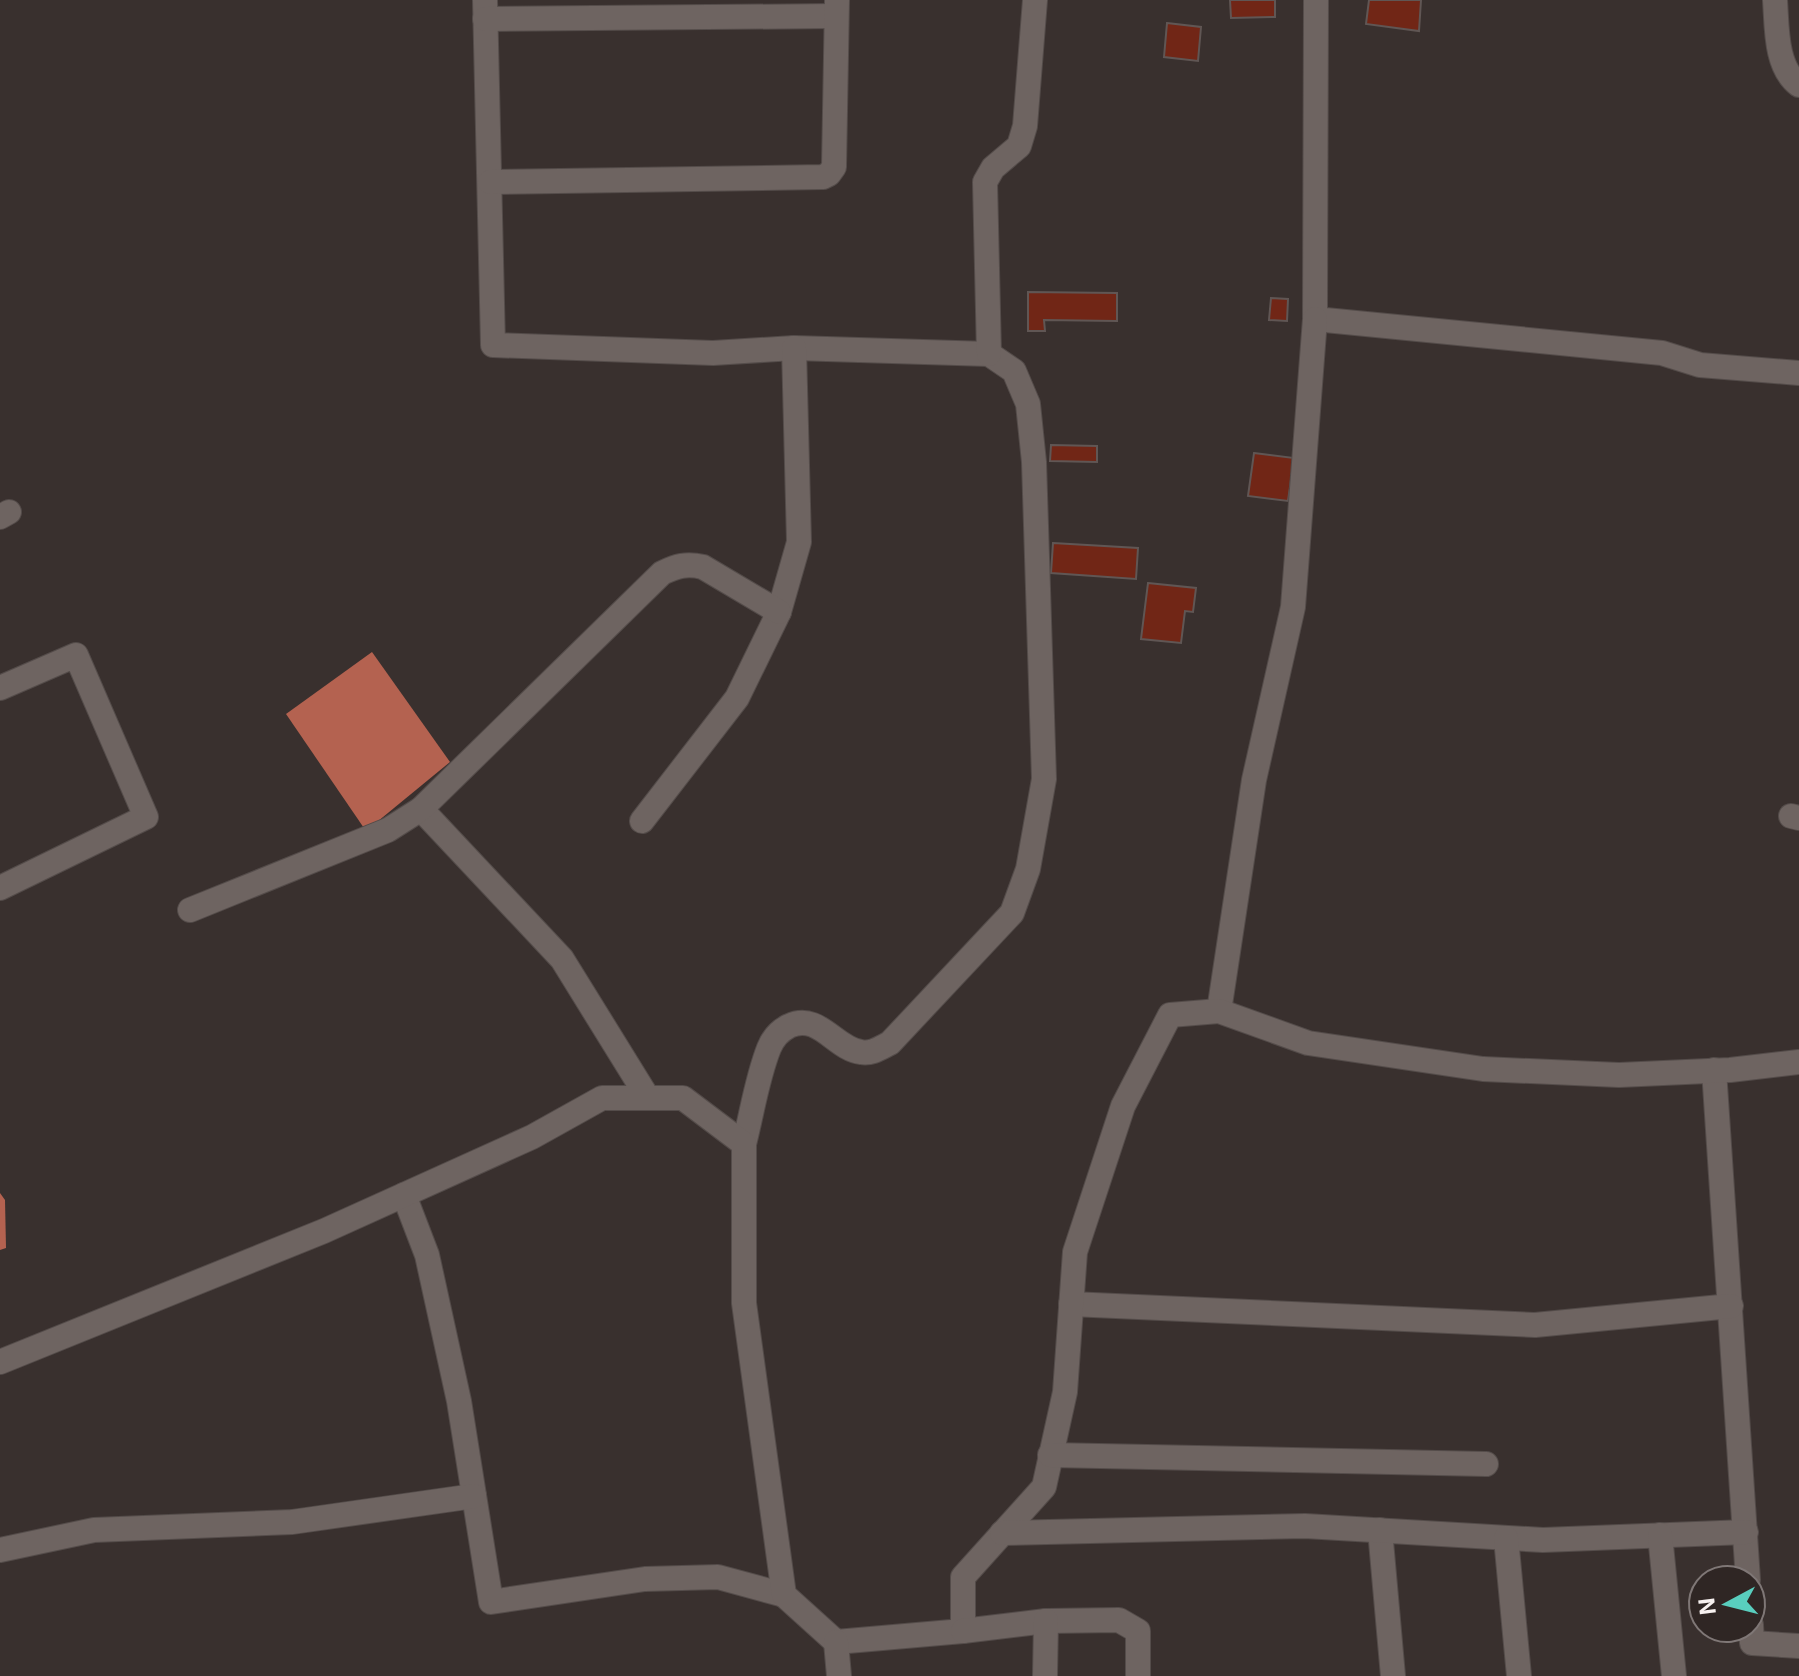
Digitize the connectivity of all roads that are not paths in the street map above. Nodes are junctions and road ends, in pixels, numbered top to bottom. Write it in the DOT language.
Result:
graph roads {
  1 [pos="1035,0"];
  2 [pos="1316,0"];
  3 [pos="1775,0"];
  4 [pos="836,8"];
  5 [pos="485,10"];
  6 [pos="1799,85"];
  7 [pos="490,182"];
  8 [pos="1315,319"];
  9 [pos="794,348"];
  10 [pos="989,354"];
  11 [pos="1799,373"];
  12 [pos="779,612"];
  13 [pos="0,688"];
  14 [pos="421,809"];
  15 [pos="642,821"];
  16 [pos="0,888"];
  17 [pos="190,910"];
  18 [pos="1219,1011"];
  19 [pos="1799,1062"];
  20 [pos="1714,1070"];
  21 [pos="648,1098"];
  22 [pos="744,1144"];
  23 [pos="404,1195"];
  24 [pos="1071,1304"];
  25 [pos="1731,1306"];
  26 [pos="0,1362"];
  27 [pos="1050,1455"];
  28 [pos="1486,1464"];
  29 [pos="474,1496"];
  30 [pos="1380,1530"];
  31 [pos="1746,1532"];
  32 [pos="1002,1533"];
  33 [pos="1660,1535"];
  34 [pos="1506,1538"];
  35 [pos="0,1550"];
  36 [pos="1747,1564"];
  37 [pos="784,1595"];
  38 [pos="1046,1621"];
  39 [pos="963,1631"];
  40 [pos="836,1642"];
  41 [pos="1767,1644"];
  42 [pos="1799,1646"];
  43 [pos="839,1676"];
  44 [pos="1045,1676"];
  45 [pos="1138,1676"];
  46 [pos="1393,1676"];
  47 [pos="1519,1676"];
  48 [pos="1674,1676"];
  1 -- 10 [label="street"];
  2 -- 8 [label="street"];
  3 -- 6 [label="street"];
  4 -- 5 [label="street"];
  4 -- 7 [label="street"];
  5 -- 7 [label="street"];
  7 -- 9 [label="street"];
  8 -- 11 [label="street"];
  8 -- 18 [label="street"];
  9 -- 10 [label="street"];
  9 -- 12 [label="street"];
  10 -- 22 [label="street"];
  12 -- 14 [label="street"];
  12 -- 15 [label="street"];
  13 -- 16 [label="street"];
  14 -- 17 [label="street"];
  14 -- 21 [label="street"];
  18 -- 20 [label="street"];
  18 -- 24 [label="street"];
  19 -- 20 [label="street"];
  20 -- 25 [label="street"];
  21 -- 22 [label="street"];
  21 -- 23 [label="street"];
  22 -- 37 [label="street"];
  23 -- 26 [label="street"];
  23 -- 29 [label="street"];
  24 -- 25 [label="street"];
  24 -- 27 [label="street"];
  25 -- 31 [label="street"];
  27 -- 28 [label="street"];
  27 -- 32 [label="street"];
  29 -- 35 [label="street"];
  29 -- 37 [label="street"];
  30 -- 32 [label="street"];
  30 -- 34 [label="street"];
  30 -- 46 [label="street"];
  31 -- 33 [label="street"];
  31 -- 36 [label="street"];
  32 -- 39 [label="street"];
  33 -- 34 [label="street"];
  33 -- 48 [label="street"];
  34 -- 47 [label="street"];
  37 -- 40 [label="street"];
  38 -- 39 [label="street"];
  38 -- 44 [label="street"];
  38 -- 45 [label="street"];
  39 -- 40 [label="street"];
  40 -- 43 [label="street"];
  41 -- 42 [label="street"];
}
